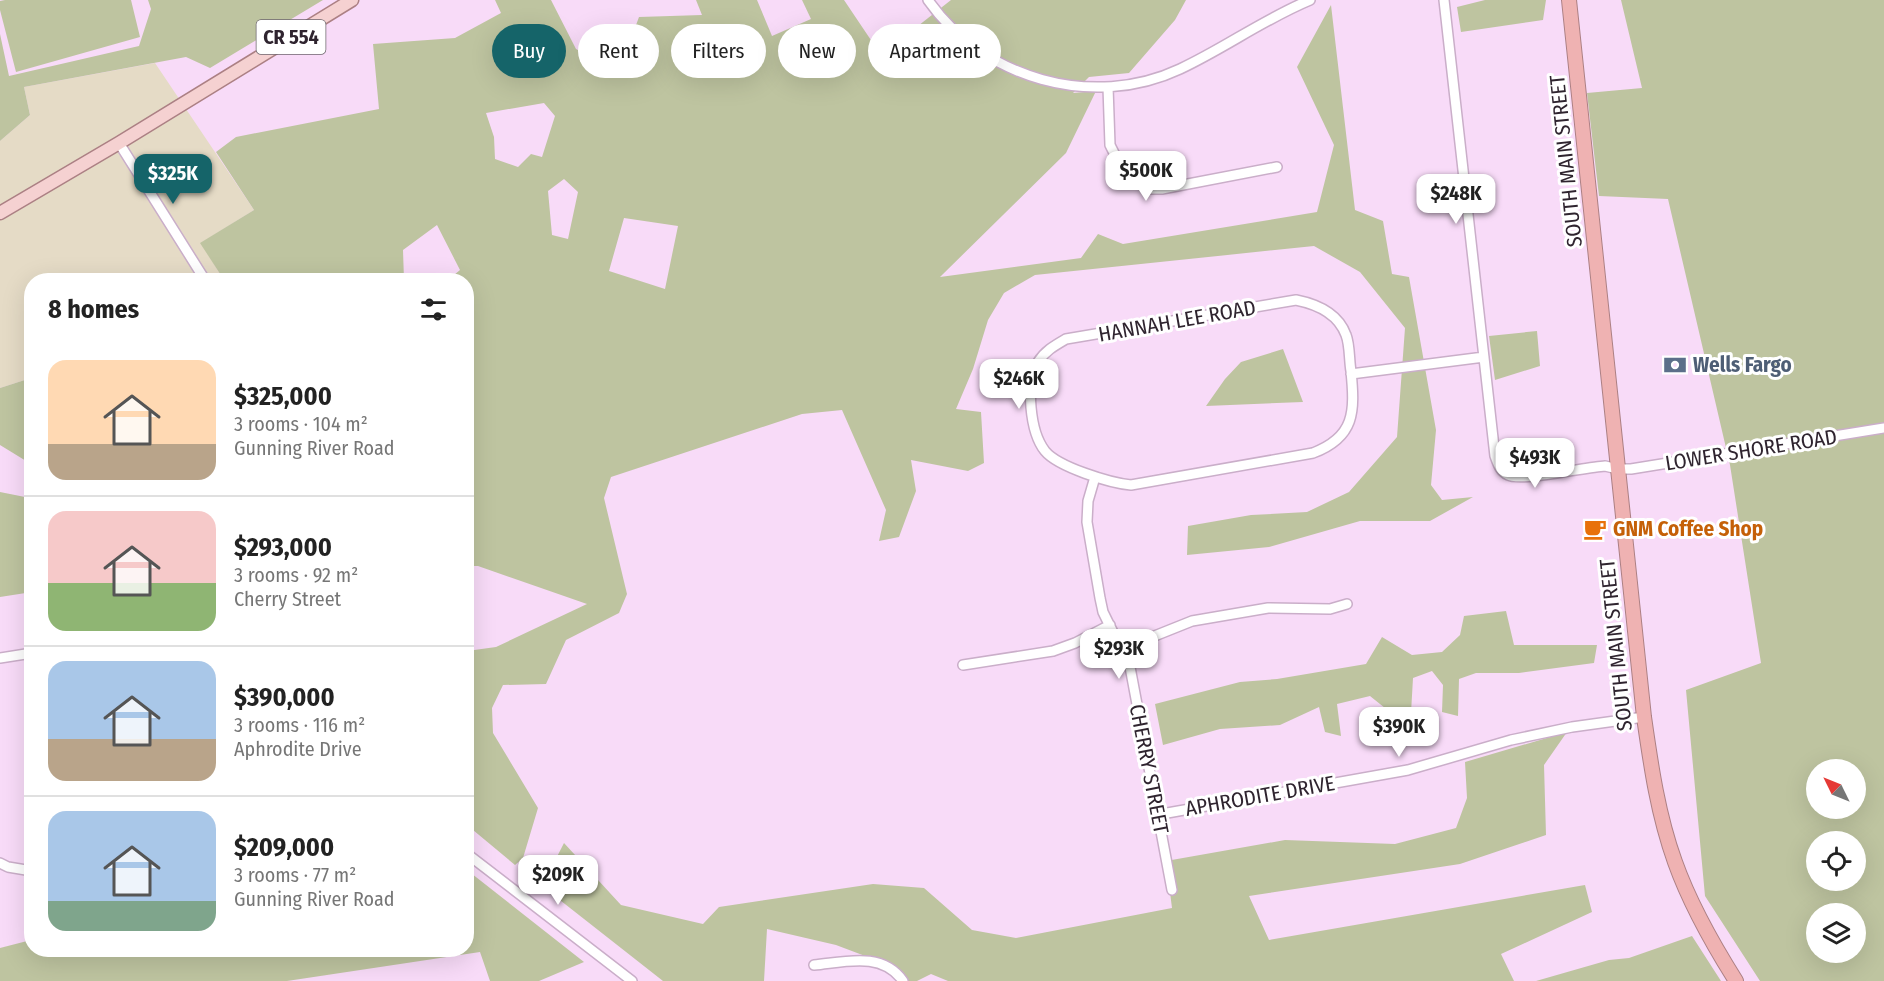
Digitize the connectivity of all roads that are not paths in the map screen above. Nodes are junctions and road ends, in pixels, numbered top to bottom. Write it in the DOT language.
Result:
graph roads {
  1 [pos="352,0"];
  2 [pos="928,0"];
  3 [pos="1310,0"];
  4 [pos="1444,0"];
  5 [pos="1569,0"];
  6 [pos="1108,87"];
  7 [pos="119,143"];
  8 [pos="1277,167"];
  9 [pos="0,213"];
  10 [pos="201,273"];
  11 [pos="1484,357"];
  12 [pos="1351,374"];
  13 [pos="1884,428"];
  14 [pos="1618,469"];
  15 [pos="1095,477"];
  16 [pos="1347,604"];
  17 [pos="1110,625"];
  18 [pos="1122,649"];
  19 [pos="24,654"];
  20 [pos="0,658"];
  21 [pos="963,665"];
  22 [pos="1644,717"];
  23 [pos="1156,815"];
  24 [pos="474,859"];
  25 [pos="0,863"];
  26 [pos="24,870"];
  27 [pos="1172,890"];
  28 [pos="814,965"];
  29 [pos="632,981"];
  30 [pos="903,981"];
  31 [pos="1736,981"];
  1 -- 7 [label="main road, CR 554"];
  2 -- 6 [label="street"];
  3 -- 6 [label="street"];
  4 -- 11 [label="street"];
  5 -- 14 [label="highway, SOUTH MAIN STREET"];
  6 -- 8 [label="street"];
  7 -- 9 [label="main road, CR 554"];
  7 -- 10 [label="street"];
  11 -- 12 [label="street"];
  11 -- 14 [label="street, LOWER SHORE ROAD"];
  12 -- 15 [label="street, HANNAH LEE ROAD"];
  12 -- 15 [label="street, HANNAH LEE ROAD"];
  13 -- 14 [label="street, LOWER SHORE ROAD"];
  14 -- 22 [label="highway, SOUTH MAIN STREET"];
  15 -- 17 [label="street, CHERRY STREET"];
  16 -- 18 [label="street"];
  17 -- 18 [label="street, CHERRY STREET"];
  17 -- 21 [label="street"];
  18 -- 23 [label="street, CHERRY STREET"];
  19 -- 20 [label="street"];
  22 -- 23 [label="street, APHRODITE DRIVE"];
  22 -- 31 [label="highway, SOUTH MAIN STREET"];
  23 -- 27 [label="street, CHERRY STREET"];
  24 -- 29 [label="street"];
  25 -- 26 [label="street"];
  28 -- 30 [label="street"];
}
